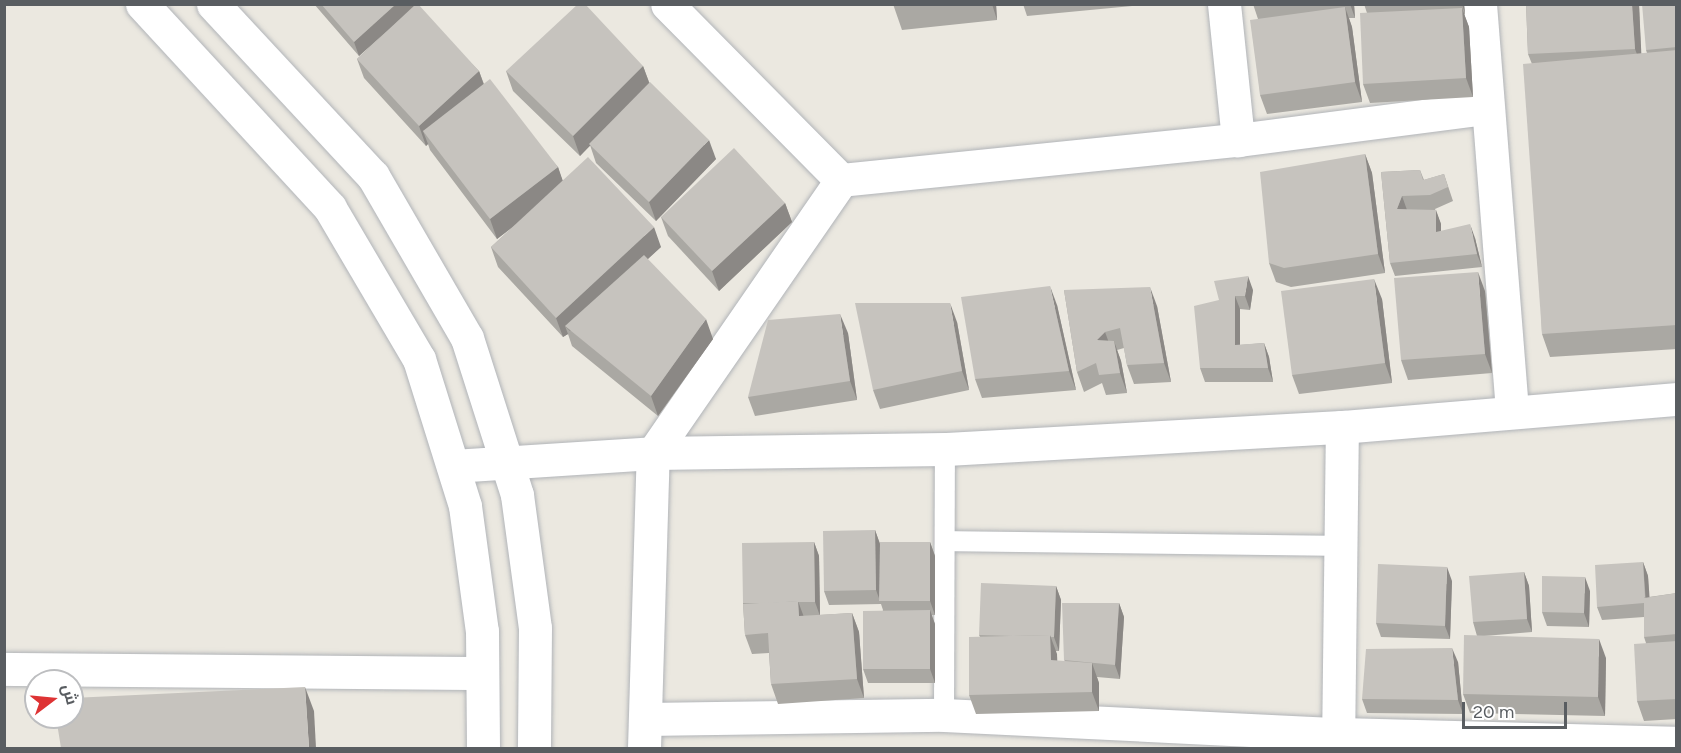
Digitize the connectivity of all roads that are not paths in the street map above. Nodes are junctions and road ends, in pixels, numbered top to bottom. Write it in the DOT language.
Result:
graph roads {
  1 [pos="142,4"];
  2 [pos="213,4"];
  3 [pos="667,4"];
  4 [pos="1224,4"];
  5 [pos="1480,4"];
  6 [pos="1485,108"];
  7 [pos="1238,140"];
  8 [pos="841,180"];
  9 [pos="1677,399"];
  10 [pos="1512,411"];
  11 [pos="1342,427"];
  12 [pos="945,449"];
  13 [pos="653,453"];
  14 [pos="507,463"];
  15 [pos="453,466"];
  16 [pos="946,541"];
  17 [pos="1340,546"];
  18 [pos="4,669"];
  19 [pos="482,673"];
  20 [pos="944,715"];
  21 [pos="644,734"];
  22 [pos="1338,741"];
  23 [pos="1677,743"];
  24 [pos="483,748"];
  25 [pos="534,748"];
  1 -- 15 [label="street"];
  2 -- 14 [label="street"];
  3 -- 8 [label="street"];
  4 -- 7 [label="street"];
  5 -- 6 [label="street"];
  6 -- 7 [label="street"];
  6 -- 10 [label="street"];
  7 -- 8 [label="street"];
  8 -- 13 [label="street"];
  9 -- 10 [label="street"];
  10 -- 11 [label="street"];
  11 -- 12 [label="street"];
  11 -- 17 [label="street"];
  12 -- 13 [label="street"];
  12 -- 16 [label="lane"];
  13 -- 14 [label="street"];
  13 -- 21 [label="street"];
  14 -- 15 [label="street"];
  14 -- 25 [label="street"];
  15 -- 19 [label="street"];
  16 -- 17 [label="lane"];
  16 -- 20 [label="lane"];
  17 -- 22 [label="street"];
  18 -- 19 [label="street"];
  19 -- 24 [label="street"];
  20 -- 21 [label="street"];
  20 -- 22 [label="street"];
  22 -- 23 [label="street"];
}
